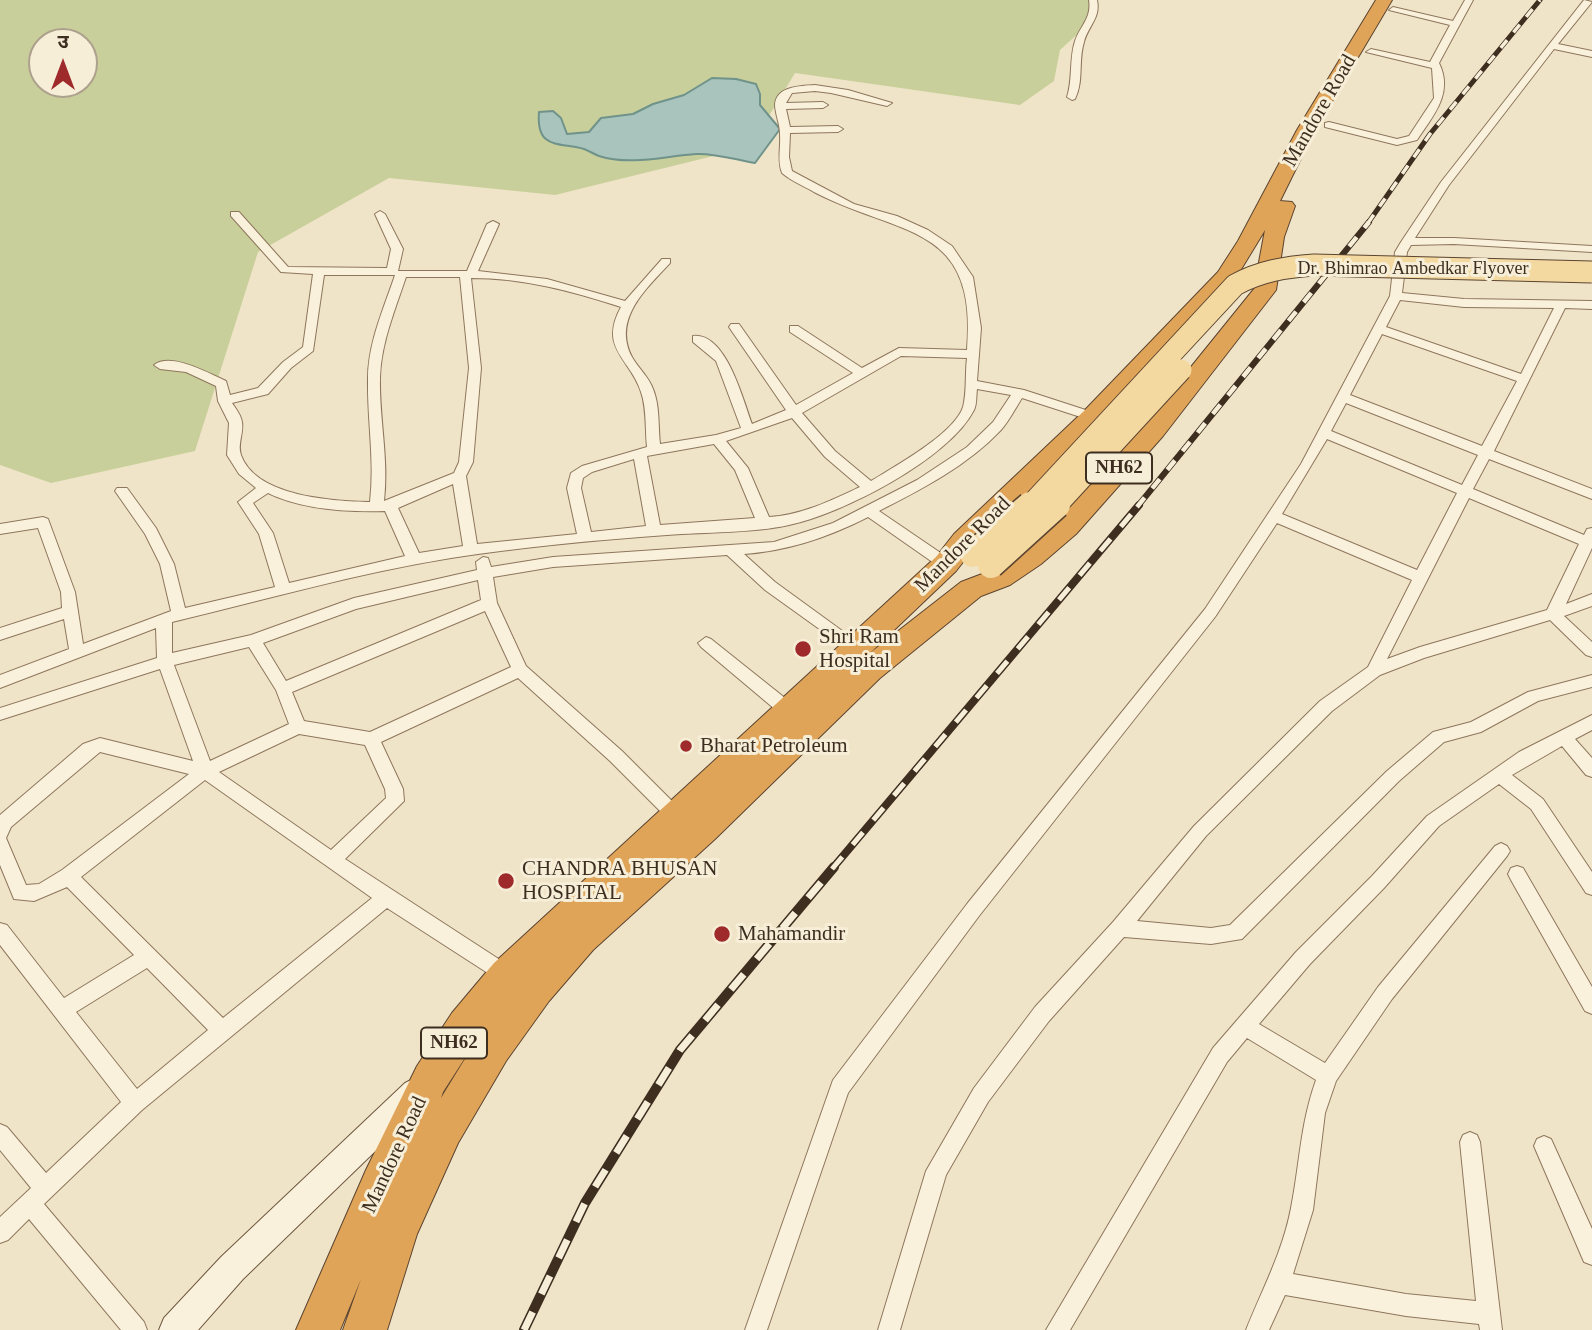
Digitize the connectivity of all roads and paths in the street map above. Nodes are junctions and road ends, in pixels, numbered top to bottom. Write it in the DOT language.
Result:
graph roads {
  1 [pos="1093,0"];
  2 [pos="1469,0"];
  3 [pos="1589,0"];
  4 [pos="1392,3"];
  5 [pos="1456,24"];
  6 [pos="1552,46"];
  7 [pos="1371,52"];
  8 [pos="1592,54"];
  9 [pos="1434,66"];
  10 [pos="1072,97"];
  11 [pos="887,103"];
  12 [pos="823,105"];
  13 [pos="780,106"];
  14 [pos="1329,125"];
  15 [pos="838,129"];
  16 [pos="785,130"];
  17 [pos="235,214"];
  18 [pos="380,214"];
  19 [pos="493,224"];
  20 [pos="1407,242"];
  21 [pos="1592,249"];
  22 [pos="666,261"];
  23 [pos="319,271"];
  24 [pos="1592,272"];
  25 [pos="396,273"];
  26 [pos="468,274"];
  27 [pos="1592,281"];
  28 [pos="1396,296"];
  29 [pos="626,305"];
  30 [pos="1562,305"];
  31 [pos="1592,305"];
  32 [pos="735,327"];
  33 [pos="794,329"];
  34 [pos="1379,329"];
  35 [pos="697,339"];
  36 [pos="973,354"];
  37 [pos="160,365"];
  38 [pos="861,373"];
  39 [pos="1524,379"];
  40 [pos="972,384"];
  41 [pos="1019,393"];
  42 [pos="1343,397"];
  43 [pos="224,401"];
  44 [pos="794,412"];
  45 [pos="1093,417"];
  46 [pos="748,430"];
  47 [pos="1324,433"];
  48 [pos="717,439"];
  49 [pos="647,452"];
  50 [pos="1487,453"];
  51 [pos="459,476"];
  52 [pos="267,487"];
  53 [pos="870,488"];
  54 [pos="1590,488"];
  55 [pos="122,491"];
  56 [pos="1465,492"];
  57 [pos="383,507"];
  58 [pos="869,511"];
  59 [pos="1274,516"];
  60 [pos="765,524"];
  61 [pos="0,529"];
  62 [pos="654,531"];
  63 [pos="584,537"];
  64 [pos="1590,538"];
  65 [pos="475,550"];
  66 [pos="731,551"];
  67 [pos="414,559"];
  68 [pos="970,561"];
  69 [pos="486,573"];
  70 [pos="1419,577"];
  71 [pos="284,590"];
  72 [pos="1592,600"];
  73 [pos="489,603"];
  74 [pos="70,611"];
  75 [pos="179,614"];
  76 [pos="1553,614"];
  77 [pos="163,619"];
  78 [pos="0,634"];
  79 [pos="253,640"];
  80 [pos="706,643"];
  81 [pos="857,650"];
  82 [pos="1592,651"];
  83 [pos="77,652"];
  84 [pos="165,661"];
  85 [pos="520,670"];
  86 [pos="1374,671"];
  87 [pos="1592,681"];
  88 [pos="0,682"];
  89 [pos="283,689"];
  90 [pos="789,711"];
  91 [pos="0,714"];
  92 [pos="1592,722"];
  93 [pos="298,727"];
  94 [pos="1564,737"];
  95 [pos="371,739"];
  96 [pos="1592,770"];
  97 [pos="205,771"];
  98 [pos="1499,775"];
  99 [pos="677,817"];
  100 [pos="0,833"];
  101 [pos="0,843"];
  102 [pos="1501,851"];
  103 [pos="331,861"];
  104 [pos="1517,874"];
  105 [pos="68,876"];
  106 [pos="1592,887"];
  107 [pos="386,898"];
  108 [pos="1120,928"];
  109 [pos="0,931"];
  110 [pos="150,956"];
  111 [pos="507,975"];
  112 [pos="1592,1005"];
  113 [pos="62,1010"];
  114 [pos="1244,1025"];
  115 [pos="222,1031"];
  116 [pos="1328,1076"];
  117 [pos="430,1079"];
  118 [pos="135,1103"];
  119 [pos="0,1134"];
  120 [pos="1470,1142"];
  121 [pos="1544,1146"];
  122 [pos="38,1196"];
  123 [pos="0,1232"];
  124 [pos="1592,1254"];
  125 [pos="1279,1283"];
  126 [pos="1489,1321"];
  127 [pos="136,1330"];
  128 [pos="176,1330"];
  129 [pos="318,1330"];
  130 [pos="365,1330"];
  131 [pos="756,1330"];
  132 [pos="889,1330"];
  133 [pos="1057,1330"];
  134 [pos="1257,1330"];
  1 -- 10 [label="street"];
  2 -- 5 [label="street"];
  3 -- 6 [label="street"];
  4 -- 5 [label="street"];
  4 -- 7 [label="highway, Mandore Road / NH62"];
  4 -- 45 [label="highway, Mandore Road / NH62"];
  5 -- 9 [label="street"];
  6 -- 8 [label="street"];
  6 -- 20 [label="street"];
  7 -- 9 [label="street"];
  7 -- 14 [label="highway, Mandore Road / NH62"];
  9 -- 14 [label="street"];
  11 -- 13 [label="street"];
  12 -- 13 [label="street"];
  13 -- 16 [label="street"];
  14 -- 130 [label="highway, Mandore Road / NH62"];
  15 -- 16 [label="street"];
  16 -- 36 [label="street"];
  17 -- 23 [label="street"];
  18 -- 25 [label="street"];
  19 -- 26 [label="street"];
  20 -- 21 [label="street"];
  20 -- 28 [label="street"];
  22 -- 29 [label="street"];
  23 -- 25 [label="street"];
  23 -- 43 [label="street"];
  24 -- 68 [label="main road, Dr. Bhimrao Ambedkar Flyover, bridge"];
  25 -- 26 [label="street"];
  25 -- 57 [label="street"];
  26 -- 29 [label="street"];
  26 -- 51 [label="street"];
  27 -- 68 [label="main road, Dr. Bhimrao Ambedkar Flyover, bridge"];
  28 -- 30 [label="street"];
  28 -- 34 [label="street"];
  29 -- 49 [label="street"];
  30 -- 31 [label="street"];
  30 -- 39 [label="street"];
  32 -- 44 [label="street"];
  33 -- 38 [label="street"];
  34 -- 39 [label="street"];
  34 -- 42 [label="street"];
  35 -- 46 [label="street"];
  36 -- 38 [label="street"];
  36 -- 40 [label="street"];
  37 -- 43 [label="street"];
  38 -- 44 [label="street"];
  39 -- 50 [label="street"];
  40 -- 41 [label="street"];
  40 -- 53 [label="street"];
  41 -- 45 [label="street"];
  41 -- 58 [label="street"];
  42 -- 47 [label="street"];
  42 -- 50 [label="street"];
  43 -- 52 [label="street"];
  44 -- 46 [label="street"];
  44 -- 53 [label="street"];
  45 -- 68 [label="highway, Mandore Road / NH62"];
  46 -- 48 [label="street"];
  47 -- 56 [label="street"];
  47 -- 59 [label="street"];
  48 -- 49 [label="street"];
  48 -- 60 [label="street"];
  49 -- 62 [label="street"];
  49 -- 63 [label="street"];
  50 -- 54 [label="street"];
  50 -- 56 [label="street"];
  51 -- 57 [label="street"];
  51 -- 65 [label="street"];
  52 -- 57 [label="street"];
  52 -- 71 [label="street"];
  53 -- 60 [label="street"];
  55 -- 75 [label="street"];
  56 -- 64 [label="street"];
  56 -- 70 [label="street"];
  57 -- 67 [label="street"];
  58 -- 66 [label="street"];
  58 -- 68 [label="street"];
  59 -- 70 [label="street"];
  59 -- 131 [label="street"];
  60 -- 62 [label="street"];
  61 -- 74 [label="street"];
  62 -- 63 [label="street"];
  63 -- 65 [label="street"];
  64 -- 76 [label="street"];
  65 -- 67 [label="street"];
  65 -- 69 [label="street"];
  66 -- 69 [label="street"];
  66 -- 81 [label="street"];
  67 -- 71 [label="street"];
  68 -- 81 [label="highway, Mandore Road / NH62"];
  69 -- 73 [label="street"];
  69 -- 79 [label="street"];
  70 -- 86 [label="street"];
  71 -- 75 [label="street"];
  72 -- 76 [label="street"];
  73 -- 85 [label="street"];
  73 -- 89 [label="street"];
  74 -- 78 [label="street"];
  74 -- 83 [label="street"];
  75 -- 77 [label="street"];
  76 -- 82 [label="street"];
  76 -- 86 [label="street"];
  77 -- 83 [label="street"];
  77 -- 84 [label="street"];
  79 -- 84 [label="street"];
  79 -- 89 [label="street"];
  80 -- 90 [label="street"];
  81 -- 90 [label="highway, Mandore Road / NH62"];
  83 -- 88 [label="street"];
  84 -- 91 [label="street"];
  84 -- 97 [label="street"];
  85 -- 95 [label="street"];
  85 -- 99 [label="street"];
  86 -- 108 [label="street"];
  87 -- 108 [label="street"];
  89 -- 93 [label="street"];
  90 -- 99 [label="highway, Mandore Road / NH62"];
  92 -- 94 [label="street"];
  93 -- 95 [label="street"];
  93 -- 97 [label="street"];
  94 -- 96 [label="street"];
  94 -- 98 [label="street"];
  95 -- 103 [label="street"];
  97 -- 100 [label="street"];
  97 -- 103 [label="street"];
  97 -- 105 [label="street"];
  98 -- 106 [label="street"];
  98 -- 114 [label="street"];
  99 -- 111 [label="highway, Mandore Road / NH62"];
  101 -- 105 [label="street"];
  102 -- 116 [label="street"];
  103 -- 107 [label="street"];
  104 -- 112 [label="street"];
  105 -- 110 [label="street"];
  107 -- 111 [label="street"];
  107 -- 115 [label="street"];
  108 -- 132 [label="street"];
  109 -- 113 [label="street"];
  110 -- 113 [label="street"];
  110 -- 115 [label="street"];
  111 -- 117 [label="highway, Mandore Road / NH62"];
  113 -- 118 [label="street"];
  114 -- 116 [label="street"];
  114 -- 133 [label="street"];
  115 -- 118 [label="street"];
  116 -- 125 [label="street"];
  117 -- 128 [label="street"];
  117 -- 129 [label="highway, Mandore Road / NH62"];
  118 -- 122 [label="street"];
  119 -- 122 [label="street"];
  120 -- 126 [label="street"];
  121 -- 124 [label="street"];
  122 -- 123 [label="street"];
  122 -- 127 [label="street"];
  125 -- 126 [label="street"];
  125 -- 134 [label="street"];
}
